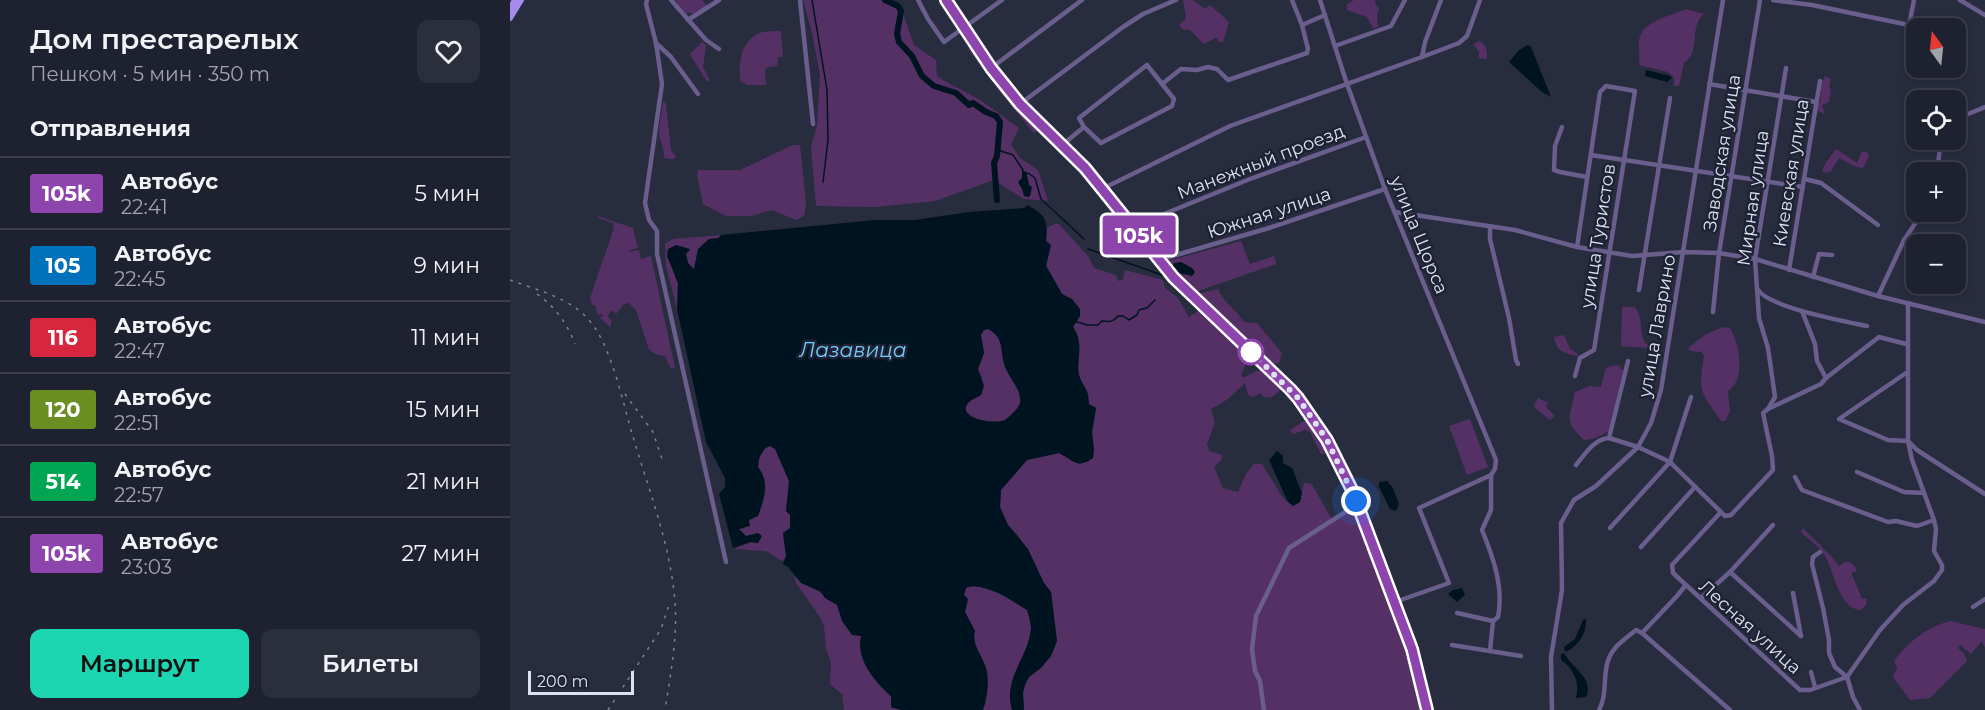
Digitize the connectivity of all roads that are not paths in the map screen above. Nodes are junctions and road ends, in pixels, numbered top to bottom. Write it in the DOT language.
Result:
graph roads {
  1 [pos="515,0"];
  2 [pos="521,0"];
  3 [pos="647,0"];
  4 [pos="671,0"];
  5 [pos="719,0"];
  6 [pos="800,0"];
  7 [pos="918,0"];
  8 [pos="946,0"];
  9 [pos="1002,0"];
  10 [pos="1082,0"];
  11 [pos="1176,0"];
  12 [pos="1292,0"];
  13 [pos="1320,0"];
  14 [pos="1405,0"];
  15 [pos="1442,0"];
  16 [pos="1480,0"];
  17 [pos="1723,0"];
  18 [pos="1760,0"];
  19 [pos="1773,0"];
  20 [pos="1914,0"];
  21 [pos="1960,0"];
  22 [pos="1812,3"];
  23 [pos="510,9"];
  24 [pos="1325,15"];
  25 [pos="1985,15"];
  26 [pos="510,18"];
  27 [pos="688,20"];
  28 [pos="1302,25"];
  29 [pos="965,27"];
  30 [pos="656,43"];
  31 [pos="1335,46"];
  32 [pos="719,49"];
  33 [pos="1422,57"];
  34 [pos="991,68"];
  35 [pos="1786,68"];
  36 [pos="1820,81"];
  37 [pos="1162,84"];
  38 [pos="1347,84"];
  39 [pos="1710,84"];
  40 [pos="1746,91"];
  41 [pos="698,94"];
  42 [pos="1781,97"];
  43 [pos="1670,98"];
  44 [pos="1816,102"];
  45 [pos="1020,104"];
  46 [pos="1985,107"];
  47 [pos="1966,115"];
  48 [pos="813,124"];
  49 [pos="1084,127"];
  50 [pos="1562,127"];
  51 [pos="1366,137"];
  52 [pos="1062,145"];
  53 [pos="1591,155"];
  54 [pos="1624,159"];
  55 [pos="1659,164"];
  56 [pos="1696,170"];
  57 [pos="1732,175"];
  58 [pos="1587,177"];
  59 [pos="1805,179"];
  60 [pos="1768,181"];
  61 [pos="1803,187"];
  62 [pos="1102,189"];
  63 [pos="1385,189"];
  64 [pos="1395,213"];
  65 [pos="1916,222"];
  66 [pos="1878,225"];
  67 [pos="1132,227"];
  68 [pos="1490,227"];
  69 [pos="1576,247"];
  70 [pos="1684,252"];
  71 [pos="1608,253"];
  72 [pos="1719,253"];
  73 [pos="1832,255"];
  74 [pos="1645,256"];
  75 [pos="1755,260"];
  76 [pos="1161,263"];
  77 [pos="1789,270"];
  78 [pos="1812,277"];
  79 [pos="1756,288"];
  80 [pos="1639,290"];
  81 [pos="1878,296"];
  82 [pos="1909,304"];
  83 [pos="1802,311"];
  84 [pos="1713,312"];
  85 [pos="1985,322"];
  86 [pos="1867,326"];
  87 [pos="1906,344"];
  88 [pos="1628,362"];
  89 [pos="1518,364"];
  90 [pos="1906,373"];
  91 [pos="1575,375"];
  92 [pos="1826,378"];
  93 [pos="1691,397"];
  94 [pos="1768,409"];
  95 [pos="1609,438"];
  96 [pos="1908,441"];
  97 [pos="1638,447"];
  98 [pos="1670,462"];
  99 [pos="1576,465"];
  100 [pos="1857,472"];
  101 [pos="1491,476"];
  102 [pos="1795,477"];
  103 [pos="1695,487"];
  104 [pos="1924,493"];
  105 [pos="1985,494"];
  106 [pos="1356,501"];
  107 [pos="1720,513"];
  108 [pos="1934,520"];
  109 [pos="1773,525"];
  110 [pos="1610,528"];
  111 [pos="1641,547"];
  112 [pos="1820,552"];
  113 [pos="726,562"];
  114 [pos="1730,572"];
  115 [pos="1684,586"];
  116 [pos="1793,593"];
  117 [pos="1701,598"];
  118 [pos="1985,599"];
  119 [pos="1395,602"];
  120 [pos="1973,607"];
  121 [pos="1457,613"];
  122 [pos="1493,621"];
  123 [pos="1642,633"];
  124 [pos="1452,645"];
  125 [pos="1490,651"];
  126 [pos="1521,656"];
  127 [pos="1811,672"];
  128 [pos="1847,678"];
  129 [pos="1815,687"];
  130 [pos="1263,710"];
  131 [pos="1427,710"];
  132 [pos="1552,710"];
  133 [pos="1599,710"];
  134 [pos="1730,710"];
  135 [pos="1860,710"];
  1 -- 23 [label="main road"];
  2 -- 26 [label="main road"];
  3 -- 30 [label="street"];
  4 -- 27 [label="street"];
  5 -- 27 [label="street"];
  6 -- 48 [label="street"];
  7 -- 29 [label="street"];
  8 -- 29 [label="main road"];
  9 -- 29 [label="street"];
  10 -- 34 [label="street"];
  11 -- 45 [label="street"];
  12 -- 28 [label="street"];
  13 -- 24 [label="street, улица Щорса"];
  14 -- 31 [label="street"];
  15 -- 33 [label="street"];
  16 -- 33 [label="street"];
  17 -- 39 [label="street, улица Лаврино"];
  18 -- 40 [label="street, Заводская улица"];
  19 -- 22 [label="street"];
  20 -- 22 [label="street"];
  21 -- 25 [label="street"];
  24 -- 28 [label="street"];
  24 -- 31 [label="street, улица Щорса"];
  27 -- 32 [label="street"];
  28 -- 37 [label="street"];
  29 -- 34 [label="main road"];
  30 -- 41 [label="street"];
  30 -- 113 [label="street"];
  31 -- 38 [label="street, улица Щорса"];
  33 -- 38 [label="street"];
  34 -- 45 [label="main road"];
  35 -- 42 [label="street, Мирная улица"];
  36 -- 44 [label="street, Киевская улица"];
  37 -- 49 [label="street"];
  37 -- 49 [label="street"];
  38 -- 51 [label="street, улица Щорса"];
  38 -- 62 [label="street"];
  39 -- 40 [label="street"];
  39 -- 56 [label="street, улица Лаврино"];
  40 -- 42 [label="street"];
  40 -- 57 [label="street, Заводская улица"];
  42 -- 44 [label="street"];
  42 -- 60 [label="street, Мирная улица"];
  43 -- 55 [label="street"];
  44 -- 59 [label="street, Киевская улица"];
  45 -- 52 [label="main road"];
  46 -- 47 [label="street"];
  49 -- 52 [label="street"];
  50 -- 58 [label="street"];
  51 -- 63 [label="street, улица Щорса"];
  51 -- 67 [label="street, Манежный проезд"];
  52 -- 62 [label="main road"];
  53 -- 54 [label="street"];
  53 -- 54 [label="street, улица Туристов"];
  53 -- 58 [label="street"];
  54 -- 55 [label="street"];
  54 -- 71 [label="street, улица Туристов"];
  55 -- 56 [label="street"];
  55 -- 74 [label="street"];
  56 -- 57 [label="street"];
  56 -- 70 [label="street, улица Лаврино"];
  57 -- 60 [label="street"];
  57 -- 72 [label="street, Заводская улица"];
  58 -- 69 [label="street"];
  59 -- 61 [label="street, Киевская улица"];
  59 -- 66 [label="street"];
  60 -- 61 [label="street"];
  60 -- 75 [label="street, Мирная улица"];
  61 -- 77 [label="street, Киевская улица"];
  62 -- 67 [label="main road"];
  63 -- 64 [label="street, улица Щорса"];
  63 -- 76 [label="street, Южная улица"];
  64 -- 68 [label="street"];
  64 -- 101 [label="street, улица Щорса"];
  65 -- 81 [label="street"];
  67 -- 76 [label="main road"];
  68 -- 69 [label="street"];
  68 -- 89 [label="street"];
  69 -- 71 [label="street"];
  70 -- 72 [label="street"];
  70 -- 74 [label="street"];
  70 -- 97 [label="street, улица Лаврино"];
  71 -- 74 [label="street"];
  71 -- 91 [label="street, улица Туристов"];
  72 -- 75 [label="street"];
  72 -- 84 [label="street, Заводская улица"];
  73 -- 78 [label="street"];
  74 -- 80 [label="street"];
  75 -- 77 [label="street"];
  75 -- 79 [label="street, Мирная улица"];
  76 -- 106 [label="main road"];
  77 -- 78 [label="street"];
  78 -- 81 [label="street"];
  79 -- 83 [label="street"];
  79 -- 94 [label="street, Мирная улица"];
  81 -- 82 [label="street"];
  82 -- 85 [label="street"];
  82 -- 87 [label="street"];
  83 -- 86 [label="street"];
  83 -- 92 [label="street"];
  87 -- 90 [label="street"];
  87 -- 92 [label="street"];
  88 -- 95 [label="street"];
  90 -- 96 [label="street"];
  90 -- 96 [label="street"];
  92 -- 94 [label="street"];
  93 -- 98 [label="street"];
  94 -- 107 [label="street, Мирная улица"];
  95 -- 97 [label="street"];
  95 -- 99 [label="street"];
  96 -- 104 [label="street"];
  96 -- 105 [label="street"];
  97 -- 98 [label="street"];
  97 -- 132 [label="street, улица Лаврино"];
  98 -- 103 [label="street"];
  98 -- 110 [label="street"];
  100 -- 104 [label="street"];
  101 -- 119 [label="street"];
  101 -- 122 [label="street, улица Щорса"];
  102 -- 108 [label="street"];
  103 -- 107 [label="street"];
  103 -- 111 [label="street"];
  104 -- 108 [label="street"];
  106 -- 119 [label="main road"];
  106 -- 130 [label="street"];
  107 -- 115 [label="street, Лесная улица"];
  108 -- 128 [label="street"];
  109 -- 114 [label="street"];
  112 -- 128 [label="street"];
  114 -- 116 [label="street"];
  114 -- 117 [label="street"];
  115 -- 117 [label="street, Лесная улица"];
  115 -- 123 [label="street"];
  117 -- 129 [label="street, Лесная улица"];
  118 -- 120 [label="street"];
  119 -- 131 [label="main road"];
  121 -- 122 [label="street"];
  122 -- 125 [label="street, улица Щорса"];
  123 -- 133 [label="street"];
  123 -- 134 [label="street"];
  124 -- 125 [label="street"];
  125 -- 126 [label="street"];
  127 -- 129 [label="street"];
  128 -- 129 [label="street, Лесная улица"];
  128 -- 135 [label="street"];
}
